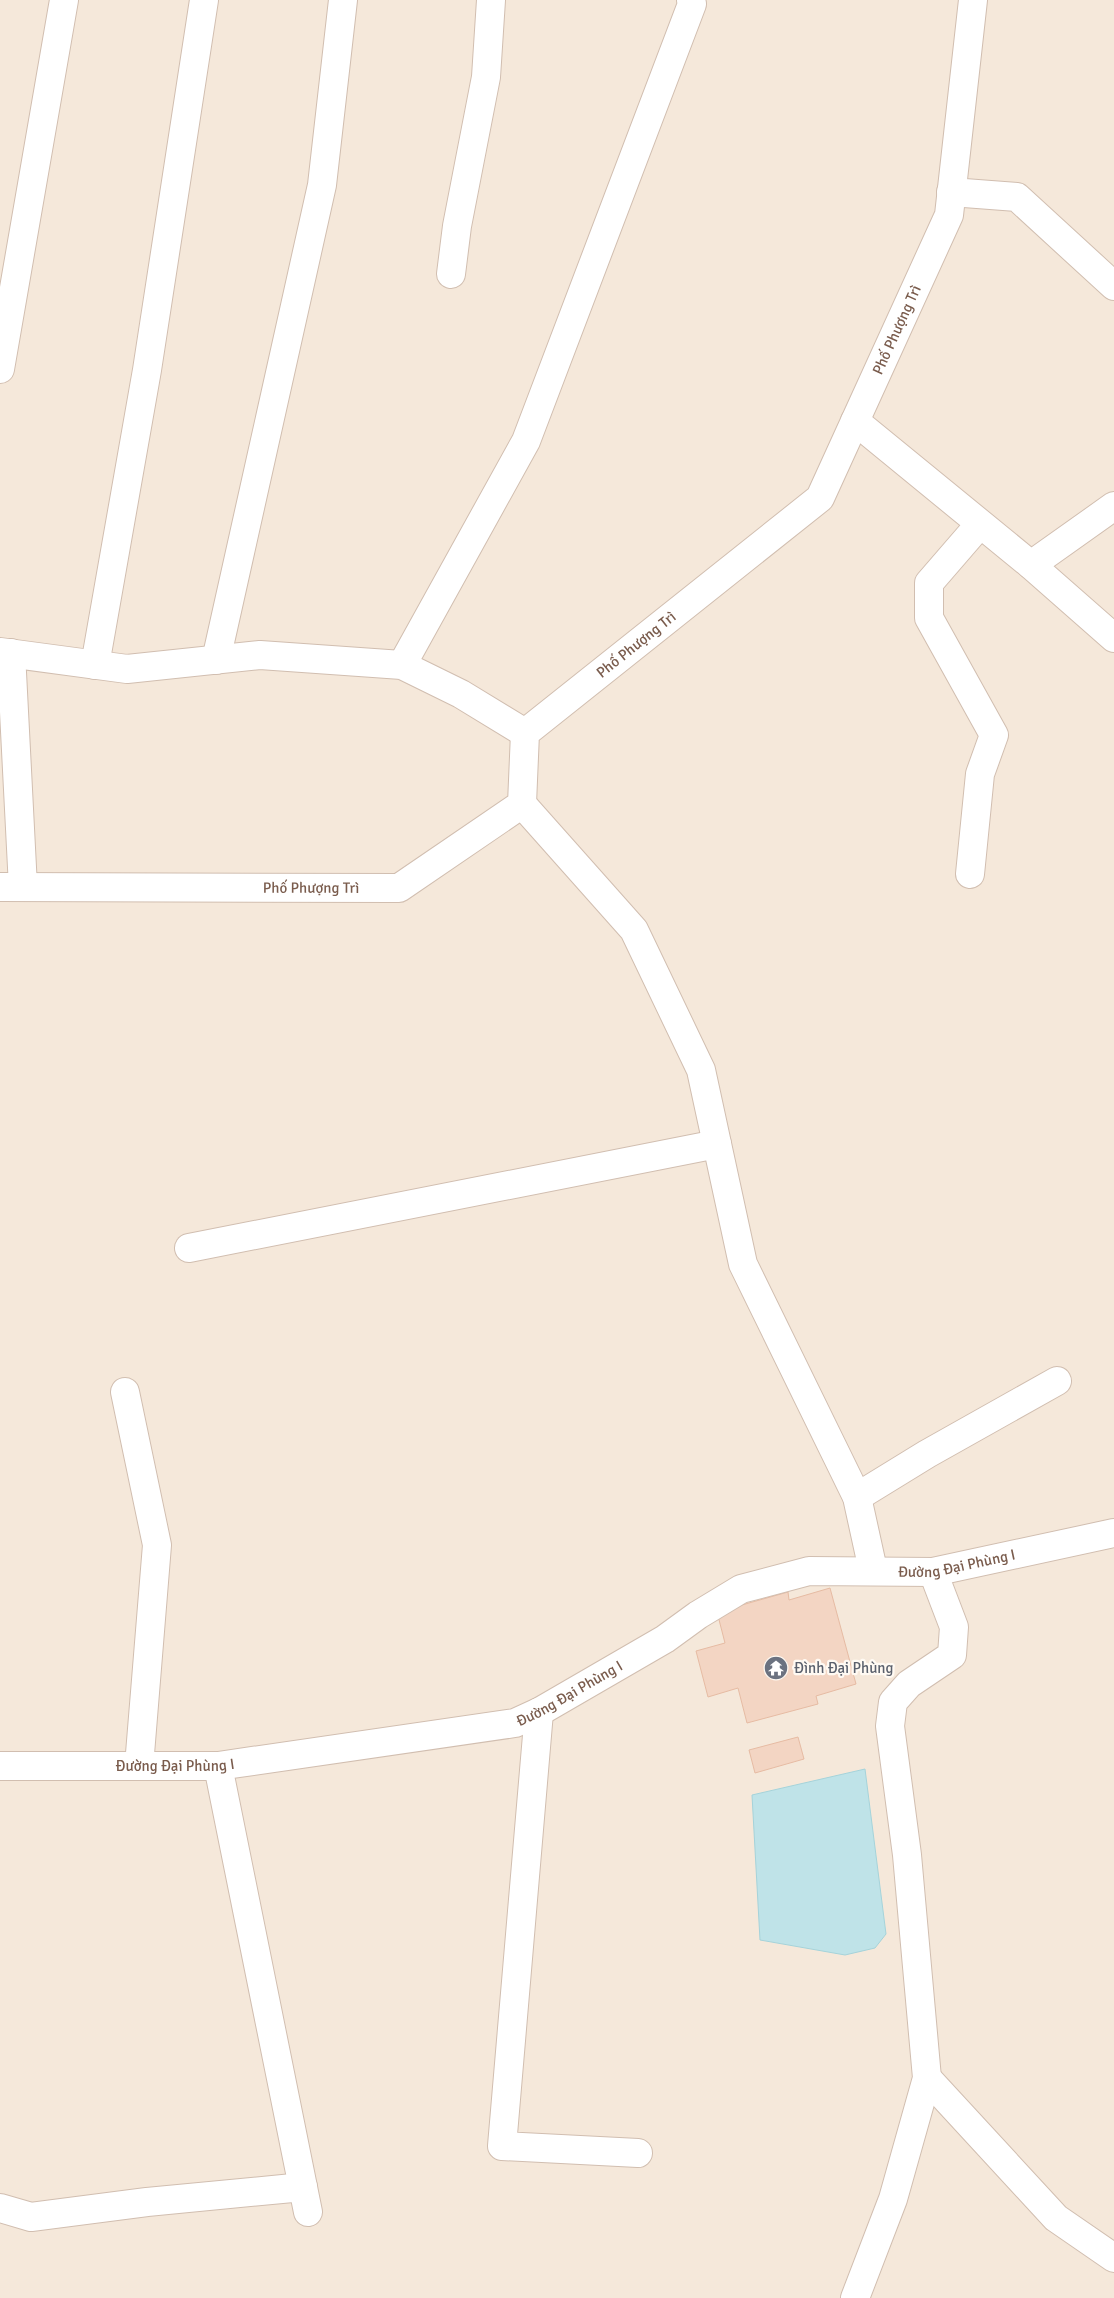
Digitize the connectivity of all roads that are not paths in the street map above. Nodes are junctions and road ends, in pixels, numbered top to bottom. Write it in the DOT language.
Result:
graph roads {
  1 [pos="64,0"];
  2 [pos="204,0"];
  3 [pos="343,0"];
  4 [pos="491,0"];
  5 [pos="691,0"];
  6 [pos="973,0"];
  7 [pos="951,192"];
  8 [pos="451,274"];
  9 [pos="1114,286"];
  10 [pos="0,369"];
  11 [pos="855,421"];
  12 [pos="1114,506"];
  13 [pos="980,524"];
  14 [pos="1031,565"];
  15 [pos="1114,638"];
  16 [pos="6,653"];
  17 [pos="216,660"];
  18 [pos="96,665"];
  19 [pos="402,665"];
  20 [pos="525,733"];
  21 [pos="522,804"];
  22 [pos="970,874"];
  23 [pos="11,887"];
  24 [pos="717,1144"];
  25 [pos="189,1248"];
  26 [pos="1057,1381"];
  27 [pos="124,1392"];
  28 [pos="857,1497"];
  29 [pos="1114,1533"];
  30 [pos="873,1570"];
  31 [pos="933,1572"];
  32 [pos="539,1712"];
  33 [pos="0,1766"];
  34 [pos="139,1766"];
  35 [pos="218,1766"];
  36 [pos="927,2078"];
  37 [pos="638,2153"];
  38 [pos="0,2208"];
  39 [pos="1114,2258"];
  40 [pos="854,2298"];
  1 -- 10 [label="street"];
  2 -- 18 [label="street"];
  3 -- 17 [label="street"];
  4 -- 8 [label="street"];
  5 -- 19 [label="street"];
  6 -- 7 [label="street, Phố Phượng Trì"];
  7 -- 9 [label="street"];
  7 -- 11 [label="street, Phố Phượng Trì"];
  11 -- 13 [label="street"];
  11 -- 20 [label="street, Phố Phượng Trì"];
  12 -- 14 [label="street"];
  13 -- 14 [label="street"];
  13 -- 22 [label="street"];
  14 -- 15 [label="street"];
  16 -- 18 [label="street"];
  16 -- 23 [label="street"];
  17 -- 18 [label="street"];
  17 -- 19 [label="street"];
  19 -- 20 [label="street"];
  20 -- 21 [label="street"];
  21 -- 23 [label="street, Phố Phượng Trì"];
  21 -- 24 [label="street"];
  24 -- 25 [label="street"];
  24 -- 28 [label="street"];
  26 -- 28 [label="street"];
  27 -- 34 [label="street"];
  28 -- 30 [label="street"];
  29 -- 31 [label="street, Đường Đại Phùng I"];
  30 -- 31 [label="street, Đường Đại Phùng I"];
  30 -- 32 [label="street, Đường Đại Phùng I"];
  31 -- 36 [label="street"];
  32 -- 35 [label="street, Đường Đại Phùng I"];
  32 -- 37 [label="street"];
  33 -- 34 [label="street, Đường Đại Phùng I"];
  34 -- 35 [label="street, Đường Đại Phùng I"];
  35 -- 38 [label="street"];
  36 -- 39 [label="street"];
  36 -- 40 [label="street"];
}
